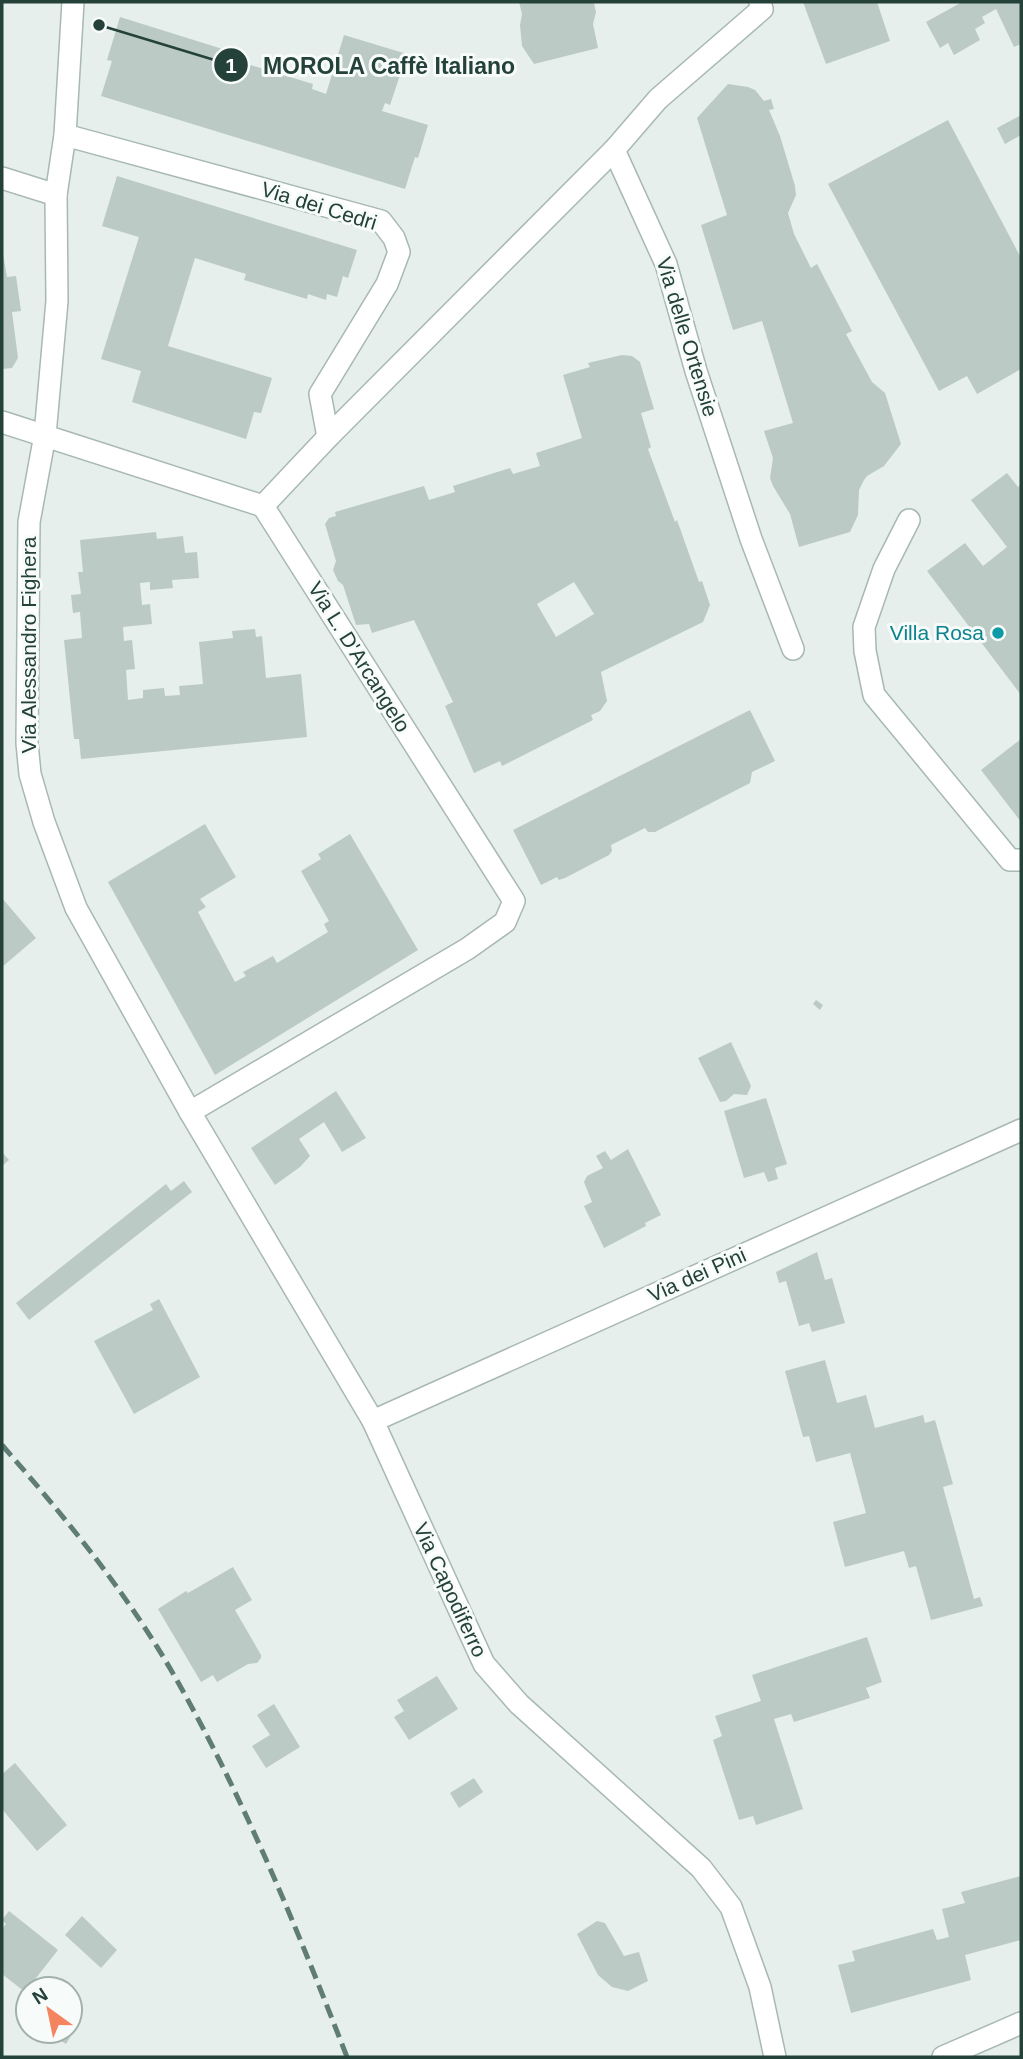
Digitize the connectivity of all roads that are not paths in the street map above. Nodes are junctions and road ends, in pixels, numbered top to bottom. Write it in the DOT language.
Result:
graph roads {
  1 [pos="73,2"];
  2 [pos="760,2"];
  3 [pos="65,135"];
  4 [pos="614,150"];
  5 [pos="2,178"];
  6 [pos="56,195"];
  7 [pos="2,422"];
  8 [pos="45,435"];
  9 [pos="328,437"];
  10 [pos="263,506"];
  11 [pos="909,520"];
  12 [pos="793,649"];
  13 [pos="1021,860"];
  14 [pos="190,1112"];
  15 [pos="1021,1130"];
  16 [pos="373,1421"];
  17 [pos="1021,2023"];
  18 [pos="775,2057"];
  19 [pos="943,2057"];
  1 -- 3 [label="street, Via Alessandro Fighera"];
  2 -- 4 [label="street"];
  3 -- 6 [label="street, Via Alessandro Fighera"];
  3 -- 9 [label="street, Via dei Cedri"];
  4 -- 9 [label="street"];
  4 -- 12 [label="street, Via delle Ortensie"];
  5 -- 6 [label="street"];
  6 -- 8 [label="street, Via Alessandro Fighera"];
  7 -- 8 [label="street"];
  8 -- 10 [label="street"];
  8 -- 14 [label="street, Via Alessandro Fighera"];
  9 -- 10 [label="street"];
  10 -- 14 [label="street, Via L. D'Arcangelo"];
  11 -- 13 [label="street"];
  14 -- 16 [label="street, Via Capodiferro"];
  15 -- 16 [label="street, Via dei Pini"];
  16 -- 18 [label="street, Via Capodiferro"];
  17 -- 19 [label="street"];
}
